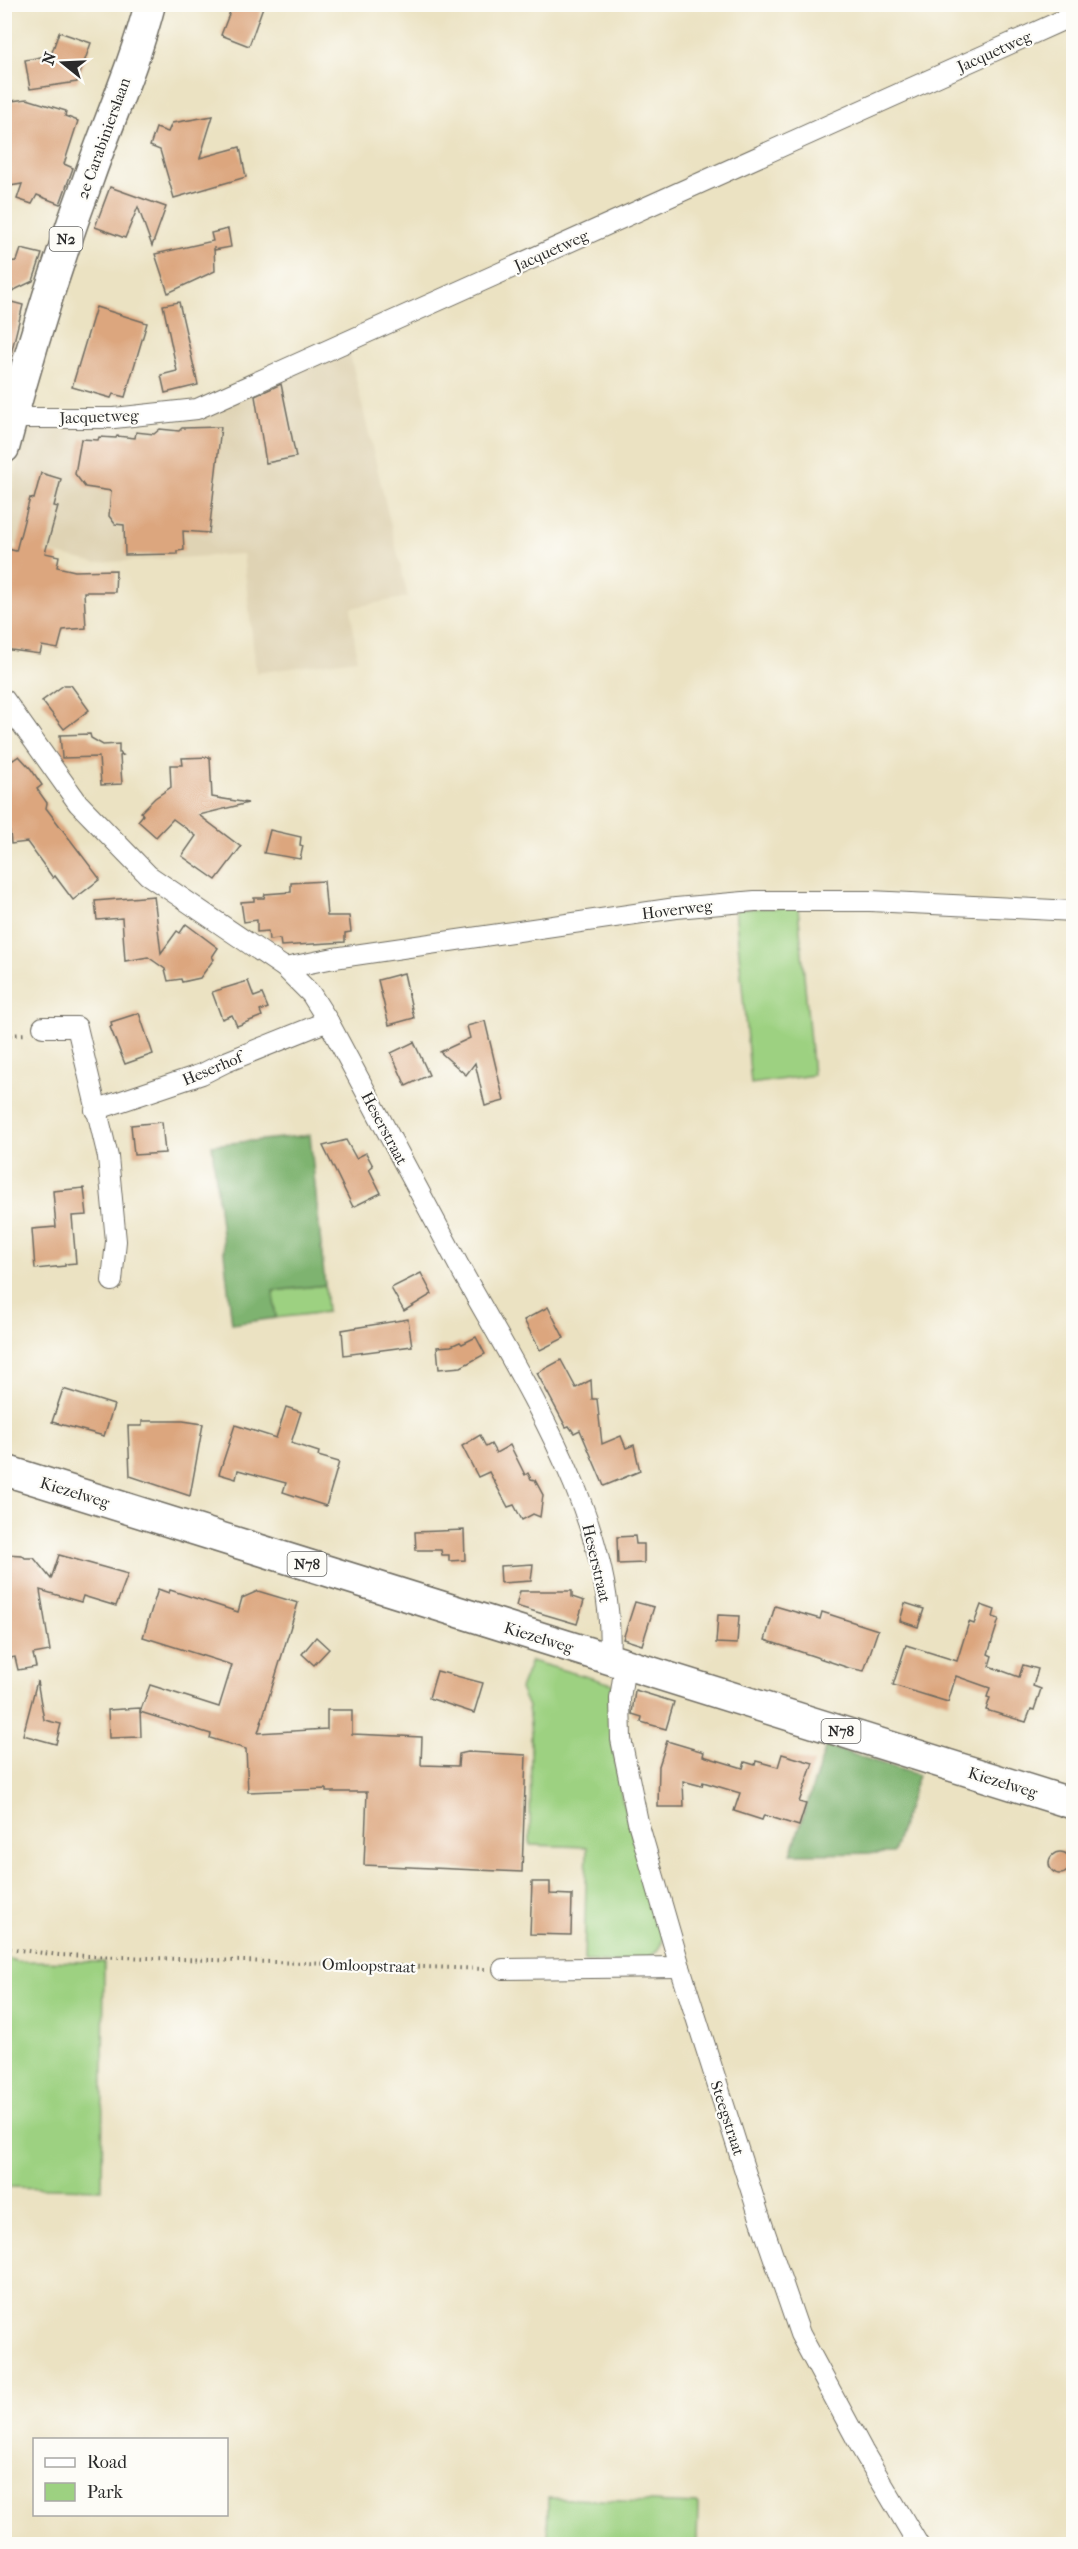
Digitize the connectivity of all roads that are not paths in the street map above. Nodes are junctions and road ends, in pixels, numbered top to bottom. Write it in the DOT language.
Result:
graph roads {
  1 [pos="150,4"];
  2 [pos="160,4"];
  3 [pos="1074,15"];
  4 [pos="142,35"];
  5 [pos="7,435"];
  6 [pos="4,699"];
  7 [pos="1074,911"];
  8 [pos="285,968"];
  9 [pos="328,1022"];
  10 [pos="43,1028"];
  11 [pos="95,1110"];
  12 [pos="112,1281"];
  13 [pos="4,1470"];
  14 [pos="617,1661"];
  15 [pos="1074,1804"];
  16 [pos="680,1967"];
  17 [pos="503,1969"];
  18 [pos="918,2544"];
  1 -- 4 [label="main road, 2e Carabinierslaan / N2"];
  2 -- 4 [label="main road, 2e Carabinierslaan / N2"];
  3 -- 5 [label="street, Jacquetweg"];
  4 -- 5 [label="main road, 2e Carabinierslaan / N2"];
  6 -- 8 [label="street, Heserstraat"];
  7 -- 8 [label="street, Hoverweg"];
  8 -- 9 [label="street, Heserstraat"];
  9 -- 11 [label="street, Heserhof"];
  9 -- 14 [label="street, Heserstraat"];
  10 -- 11 [label="street"];
  11 -- 12 [label="street"];
  13 -- 14 [label="main road, Kiezelweg / N78"];
  14 -- 15 [label="main road, Kiezelweg / N78"];
  14 -- 16 [label="street, Steegstraat"];
  16 -- 17 [label="street"];
  16 -- 18 [label="street, Steegstraat"];
}
